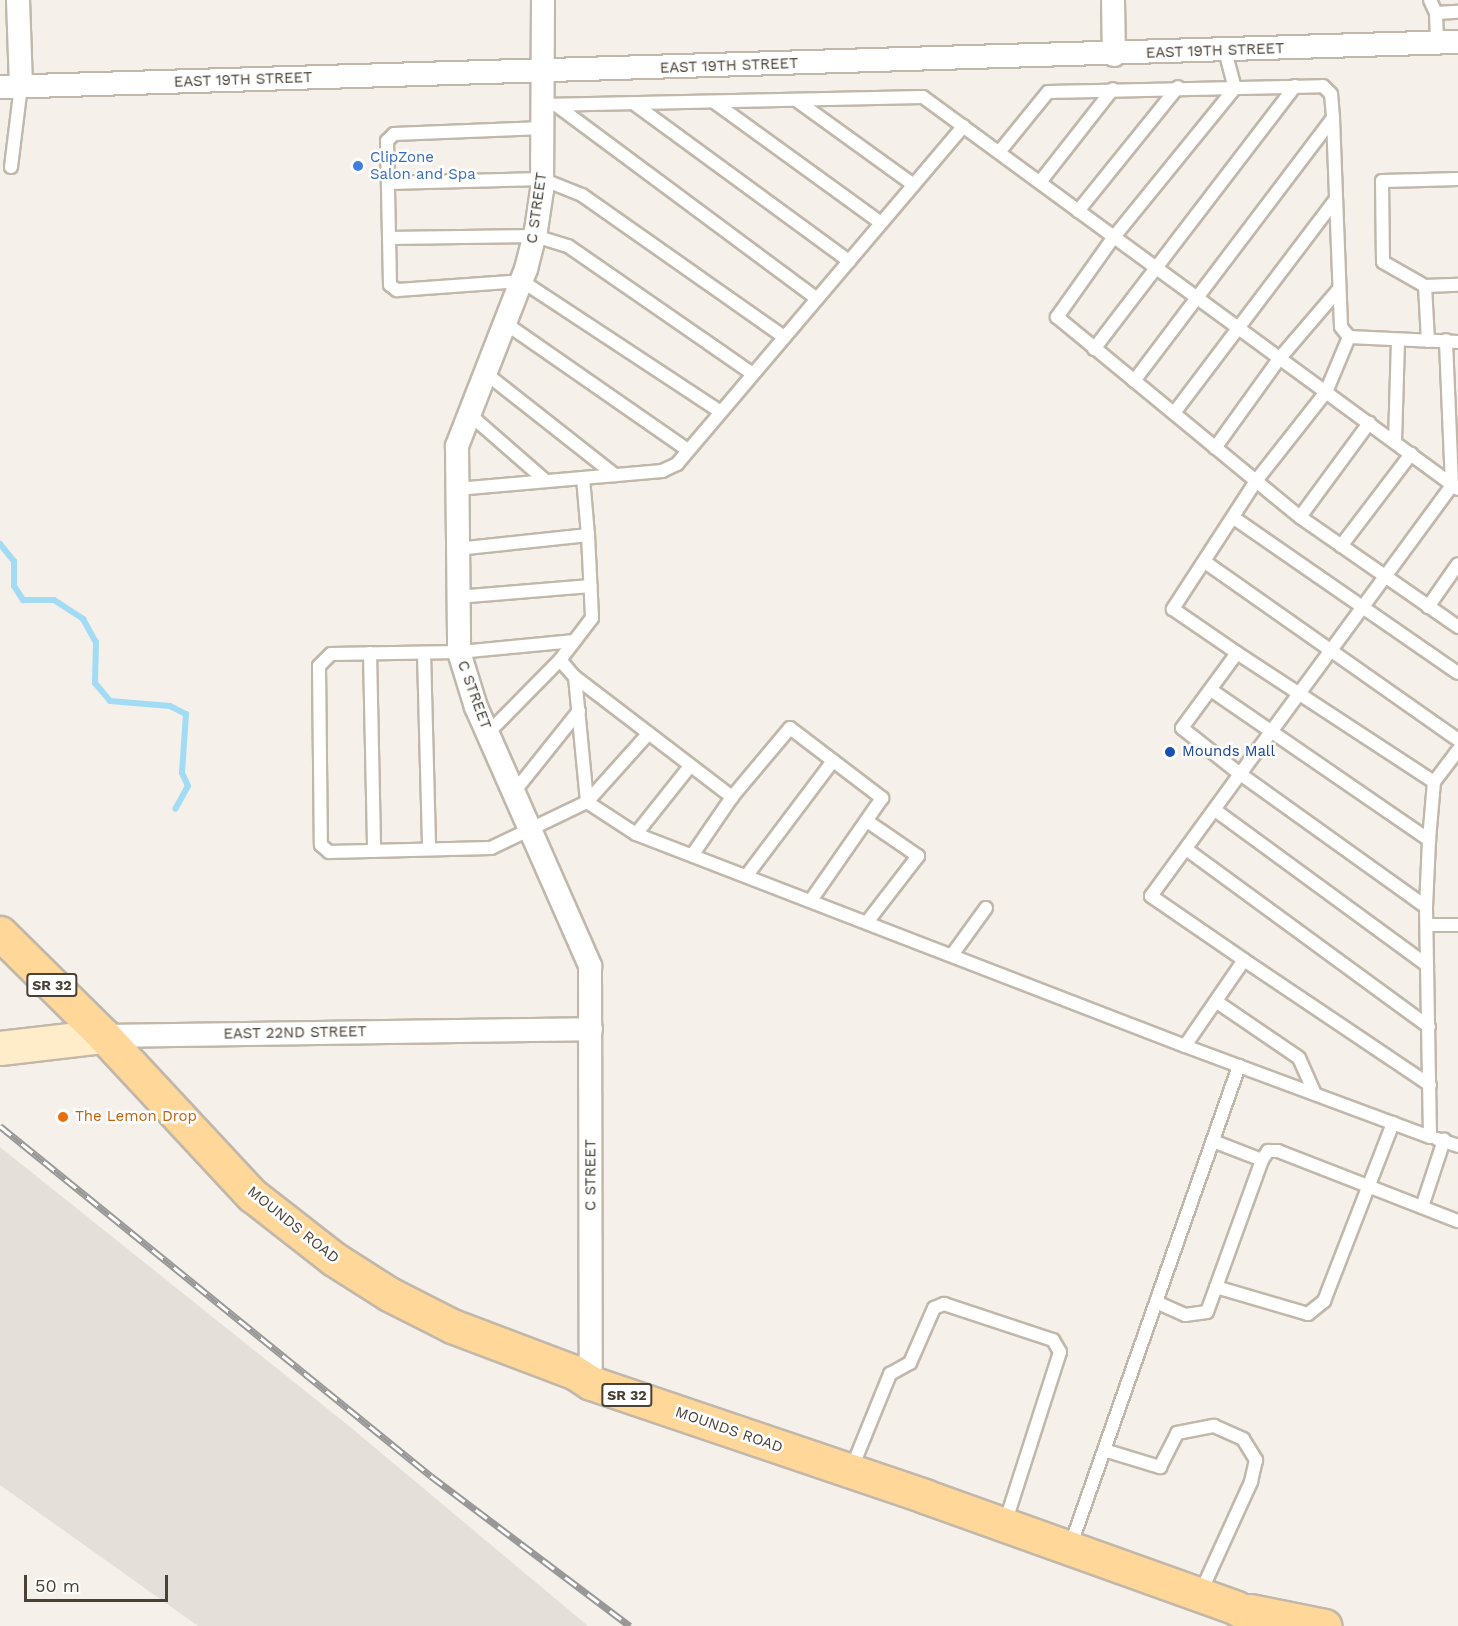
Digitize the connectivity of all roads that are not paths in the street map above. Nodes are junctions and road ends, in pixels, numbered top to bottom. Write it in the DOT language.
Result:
graph roads {
  1 [pos="18,0"];
  2 [pos="543,0"];
  3 [pos="1113,0"];
  4 [pos="1430,0"];
  5 [pos="1458,12"];
  6 [pos="1436,14"];
  7 [pos="1448,42"];
  8 [pos="1225,51"];
  9 [pos="1114,55"];
  10 [pos="544,71"];
  11 [pos="10,86"];
  12 [pos="1295,86"];
  13 [pos="1178,87"];
  14 [pos="1235,88"];
  15 [pos="1113,89"];
  16 [pos="796,100"];
  17 [pos="714,102"];
  18 [pos="633,104"];
  19 [pos="549,105"];
  20 [pos="1333,118"];
  21 [pos="964,126"];
  22 [pos="543,128"];
  23 [pos="1000,151"];
  24 [pos="11,167"];
  25 [pos="542,179"];
  26 [pos="1458,179"];
  27 [pos="1040,182"];
  28 [pos="388,183"];
  29 [pos="914,185"];
  30 [pos="1335,200"];
  31 [pos="1078,211"];
  32 [pos="881,223"];
  33 [pos="535,236"];
  34 [pos="389,238"];
  35 [pos="1113,238"];
  36 [pos="849,261"];
  37 [pos="1155,269"];
  38 [pos="522,281"];
  39 [pos="1458,285"];
  40 [pos="1425,286"];
  41 [pos="1339,289"];
  42 [pos="817,299"];
  43 [pos="1198,300"];
  44 [pos="505,323"];
  45 [pos="1238,328"];
  46 [pos="1349,337"];
  47 [pos="784,338"];
  48 [pos="1398,341"];
  49 [pos="1428,341"];
  50 [pos="1452,341"];
  51 [pos="1094,349"];
  52 [pos="1279,359"];
  53 [pos="484,372"];
  54 [pos="753,374"];
  55 [pos="1134,381"];
  56 [pos="1326,392"];
  57 [pos="467,412"];
  58 [pos="721,412"];
  59 [pos="1173,413"];
  60 [pos="1369,423"];
  61 [pos="1395,442"];
  62 [pos="1215,448"];
  63 [pos="688,450"];
  64 [pos="1411,454"];
  65 [pos="615,475"];
  66 [pos="583,478"];
  67 [pos="546,481"];
  68 [pos="1256,481"];
  69 [pos="1455,487"];
  70 [pos="457,489"];
  71 [pos="1300,517"];
  72 [pos="1234,518"];
  73 [pos="588,535"];
  74 [pos="1341,546"];
  75 [pos="457,549"];
  76 [pos="1205,562"];
  77 [pos="1458,564"];
  78 [pos="1384,577"];
  79 [pos="591,586"];
  80 [pos="457,597"];
  81 [pos="1363,606"];
  82 [pos="1428,607"];
  83 [pos="1458,627"];
  84 [pos="574,641"];
  85 [pos="1331,649"];
  86 [pos="424,652"];
  87 [pos="459,652"];
  88 [pos="370,654"];
  89 [pos="1236,654"];
  90 [pos="560,660"];
  91 [pos="1458,673"];
  92 [pos="575,677"];
  93 [pos="1210,690"];
  94 [pos="1297,695"];
  95 [pos="579,711"];
  96 [pos="1271,732"];
  97 [pos="488,733"];
  98 [pos="648,734"];
  99 [pos="1458,740"];
  100 [pos="1458,750"];
  101 [pos="833,761"];
  102 [pos="690,766"];
  103 [pos="1240,774"];
  104 [pos="1434,782"];
  105 [pos="514,792"];
  106 [pos="732,797"];
  107 [pos="587,802"];
  108 [pos="1215,810"];
  109 [pos="867,821"];
  110 [pos="532,831"];
  111 [pos="636,834"];
  112 [pos="1430,840"];
  113 [pos="429,849"];
  114 [pos="1186,849"];
  115 [pos="374,851"];
  116 [pos="693,854"];
  117 [pos="747,875"];
  118 [pos="811,900"];
  119 [pos="1426,907"];
  120 [pos="986,908"];
  121 [pos="868,921"];
  122 [pos="1427,926"];
  123 [pos="1458,926"];
  124 [pos="0,933"];
  125 [pos="952,955"];
  126 [pos="1244,960"];
  127 [pos="1427,965"];
  128 [pos="1217,1002"];
  129 [pos="1430,1027"];
  130 [pos="591,1029"];
  131 [pos="104,1036"];
  132 [pos="1185,1046"];
  133 [pos="0,1048"];
  134 [pos="1239,1066"];
  135 [pos="1430,1085"];
  136 [pos="1315,1094"];
  137 [pos="1393,1123"];
  138 [pos="1430,1137"];
  139 [pos="1444,1140"];
  140 [pos="1213,1141"];
  141 [pos="1458,1146"];
  142 [pos="1263,1160"];
  143 [pos="1368,1186"];
  144 [pos="1422,1207"];
  145 [pos="1458,1221"];
  146 [pos="1216,1287"];
  147 [pos="1156,1302"];
  148 [pos="591,1383"];
  149 [pos="1104,1450"];
  150 [pos="851,1471"];
  151 [pos="1004,1524"];
  152 [pos="1069,1548"];
  153 [pos="1200,1595"];
  154 [pos="1236,1608"];
  155 [pos="1272,1626"];
  156 [pos="1325,1626"];
  1 -- 11 [label="street"];
  2 -- 10 [label="street, C STREET"];
  3 -- 9 [label="street"];
  4 -- 6 [label="lane"];
  5 -- 6 [label="lane"];
  6 -- 7 [label="lane"];
  7 -- 8 [label="street, EAST 19TH STREET"];
  8 -- 9 [label="street, EAST 19TH STREET"];
  8 -- 14 [label="lane"];
  9 -- 10 [label="street, EAST 19TH STREET"];
  10 -- 11 [label="street, EAST 19TH STREET"];
  10 -- 19 [label="street, C STREET"];
  11 -- 24 [label="lane"];
  12 -- 14 [label="lane"];
  12 -- 20 [label="lane"];
  12 -- 37 [label="lane"];
  13 -- 14 [label="lane"];
  13 -- 15 [label="lane"];
  13 -- 31 [label="lane"];
  14 -- 35 [label="lane"];
  15 -- 23 [label="lane"];
  15 -- 27 [label="lane"];
  16 -- 17 [label="lane"];
  16 -- 21 [label="lane"];
  16 -- 29 [label="lane"];
  17 -- 18 [label="lane"];
  17 -- 32 [label="lane"];
  18 -- 19 [label="lane"];
  18 -- 36 [label="lane"];
  19 -- 22 [label="street, C STREET"];
  19 -- 42 [label="lane"];
  20 -- 30 [label="lane"];
  20 -- 43 [label="lane"];
  21 -- 23 [label="lane"];
  21 -- 29 [label="lane"];
  22 -- 25 [label="street, C STREET"];
  22 -- 28 [label="lane"];
  23 -- 27 [label="lane"];
  25 -- 28 [label="lane"];
  25 -- 33 [label="street, C STREET"];
  25 -- 47 [label="lane"];
  26 -- 40 [label="lane"];
  27 -- 31 [label="lane"];
  28 -- 34 [label="lane"];
  29 -- 32 [label="lane"];
  30 -- 41 [label="lane"];
  30 -- 45 [label="lane"];
  31 -- 35 [label="lane"];
  32 -- 36 [label="lane"];
  33 -- 34 [label="lane"];
  33 -- 38 [label="street, C STREET"];
  33 -- 54 [label="lane"];
  34 -- 38 [label="lane"];
  35 -- 37 [label="lane"];
  35 -- 51 [label="lane"];
  36 -- 42 [label="lane"];
  37 -- 43 [label="lane"];
  37 -- 51 [label="lane"];
  38 -- 44 [label="street, C STREET"];
  38 -- 58 [label="lane"];
  39 -- 40 [label="lane"];
  40 -- 49 [label="lane"];
  41 -- 46 [label="lane"];
  41 -- 52 [label="lane"];
  42 -- 47 [label="lane"];
  43 -- 45 [label="lane"];
  43 -- 55 [label="lane"];
  44 -- 53 [label="street, C STREET"];
  44 -- 63 [label="lane"];
  45 -- 52 [label="lane"];
  45 -- 59 [label="lane"];
  46 -- 48 [label="lane"];
  46 -- 56 [label="lane"];
  47 -- 54 [label="lane"];
  48 -- 49 [label="lane"];
  48 -- 61 [label="lane"];
  49 -- 50 [label="lane"];
  50 -- 69 [label="lane"];
  51 -- 55 [label="lane"];
  52 -- 56 [label="lane"];
  52 -- 62 [label="lane"];
  53 -- 57 [label="street, C STREET"];
  53 -- 65 [label="lane"];
  54 -- 58 [label="lane"];
  55 -- 59 [label="lane"];
  56 -- 60 [label="lane"];
  56 -- 68 [label="lane"];
  57 -- 67 [label="lane"];
  57 -- 70 [label="street, C STREET"];
  58 -- 63 [label="lane"];
  59 -- 62 [label="lane"];
  60 -- 61 [label="lane"];
  60 -- 71 [label="lane"];
  61 -- 64 [label="lane"];
  62 -- 68 [label="lane"];
  63 -- 65 [label="lane"];
  64 -- 69 [label="lane"];
  64 -- 74 [label="lane"];
  65 -- 66 [label="lane"];
  66 -- 67 [label="lane"];
  66 -- 73 [label="lane"];
  67 -- 70 [label="lane"];
  68 -- 71 [label="lane"];
  68 -- 72 [label="lane"];
  69 -- 78 [label="lane"];
  70 -- 75 [label="street, C STREET"];
  71 -- 74 [label="lane"];
  72 -- 76 [label="lane"];
  72 -- 81 [label="lane"];
  73 -- 75 [label="lane"];
  73 -- 79 [label="lane"];
  74 -- 78 [label="lane"];
  75 -- 80 [label="street, C STREET"];
  76 -- 85 [label="lane"];
  76 -- 89 [label="lane"];
  77 -- 82 [label="lane"];
  78 -- 81 [label="lane"];
  78 -- 82 [label="lane"];
  79 -- 80 [label="lane"];
  79 -- 84 [label="lane"];
  80 -- 87 [label="street, C STREET"];
  81 -- 85 [label="lane"];
  81 -- 91 [label="lane"];
  82 -- 83 [label="lane"];
  84 -- 87 [label="lane"];
  84 -- 90 [label="lane"];
  85 -- 94 [label="lane"];
  85 -- 99 [label="lane"];
  86 -- 87 [label="lane"];
  86 -- 88 [label="lane"];
  86 -- 113 [label="lane"];
  87 -- 97 [label="street, C STREET"];
  88 -- 115 [label="lane"];
  88 -- 115 [label="lane"];
  89 -- 93 [label="lane"];
  89 -- 94 [label="lane"];
  90 -- 92 [label="lane"];
  90 -- 97 [label="lane"];
  92 -- 95 [label="lane"];
  92 -- 98 [label="lane"];
  93 -- 96 [label="lane"];
  93 -- 103 [label="lane"];
  94 -- 96 [label="lane"];
  94 -- 104 [label="lane"];
  95 -- 105 [label="lane"];
  95 -- 107 [label="lane"];
  96 -- 103 [label="lane"];
  96 -- 112 [label="lane"];
  97 -- 105 [label="street, C STREET"];
  98 -- 102 [label="lane"];
  98 -- 107 [label="lane"];
  100 -- 104 [label="lane"];
  101 -- 106 [label="lane"];
  101 -- 109 [label="lane"];
  101 -- 117 [label="lane"];
  102 -- 106 [label="lane"];
  102 -- 111 [label="lane"];
  103 -- 108 [label="lane"];
  103 -- 119 [label="lane"];
  104 -- 112 [label="lane"];
  105 -- 110 [label="street, C STREET"];
  106 -- 116 [label="lane"];
  107 -- 110 [label="lane"];
  107 -- 111 [label="lane"];
  108 -- 114 [label="lane"];
  108 -- 127 [label="lane"];
  109 -- 118 [label="lane"];
  109 -- 121 [label="lane"];
  110 -- 113 [label="lane"];
  110 -- 130 [label="street, C STREET"];
  111 -- 116 [label="lane"];
  112 -- 119 [label="lane"];
  113 -- 115 [label="lane"];
  114 -- 126 [label="lane"];
  114 -- 129 [label="lane"];
  116 -- 117 [label="lane"];
  117 -- 118 [label="lane"];
  118 -- 121 [label="lane"];
  119 -- 122 [label="lane"];
  120 -- 125 [label="lane"];
  121 -- 125 [label="lane"];
  122 -- 123 [label="lane"];
  122 -- 127 [label="lane"];
  124 -- 131 [label="main road, SR 32"];
  125 -- 132 [label="lane"];
  126 -- 128 [label="lane"];
  126 -- 135 [label="lane"];
  127 -- 129 [label="lane"];
  128 -- 132 [label="lane"];
  128 -- 136 [label="lane"];
  129 -- 135 [label="lane"];
  130 -- 131 [label="street, EAST 22ND STREET"];
  130 -- 148 [label="street, C STREET"];
  131 -- 133 [label="street, EAST 22ND STREET"];
  131 -- 148 [label="main road, MOUNDS ROAD / SR 32"];
  132 -- 134 [label="lane"];
  134 -- 136 [label="lane"];
  134 -- 140 [label="lane"];
  135 -- 138 [label="lane"];
  136 -- 137 [label="lane"];
  137 -- 138 [label="lane"];
  137 -- 143 [label="lane"];
  138 -- 139 [label="lane"];
  139 -- 141 [label="lane"];
  139 -- 144 [label="lane"];
  140 -- 142 [label="lane"];
  140 -- 147 [label="lane"];
  142 -- 143 [label="lane"];
  142 -- 146 [label="lane"];
  143 -- 144 [label="lane"];
  143 -- 146 [label="lane"];
  144 -- 145 [label="lane"];
  146 -- 147 [label="lane"];
  147 -- 149 [label="lane"];
  148 -- 150 [label="main road, MOUNDS ROAD / SR 32"];
  149 -- 152 [label="lane"];
  149 -- 153 [label="lane"];
  150 -- 151 [label="main road, MOUNDS ROAD / SR 32"];
  150 -- 151 [label="lane"];
  151 -- 152 [label="main road, MOUNDS ROAD / SR 32"];
  152 -- 153 [label="main road, MOUNDS ROAD / SR 32"];
  153 -- 154 [label="main road, MOUNDS ROAD / SR 32"];
  154 -- 155 [label="main road, MOUNDS ROAD / SR 32"];
  154 -- 156 [label="main road, MOUNDS ROAD / SR 32"];
}
